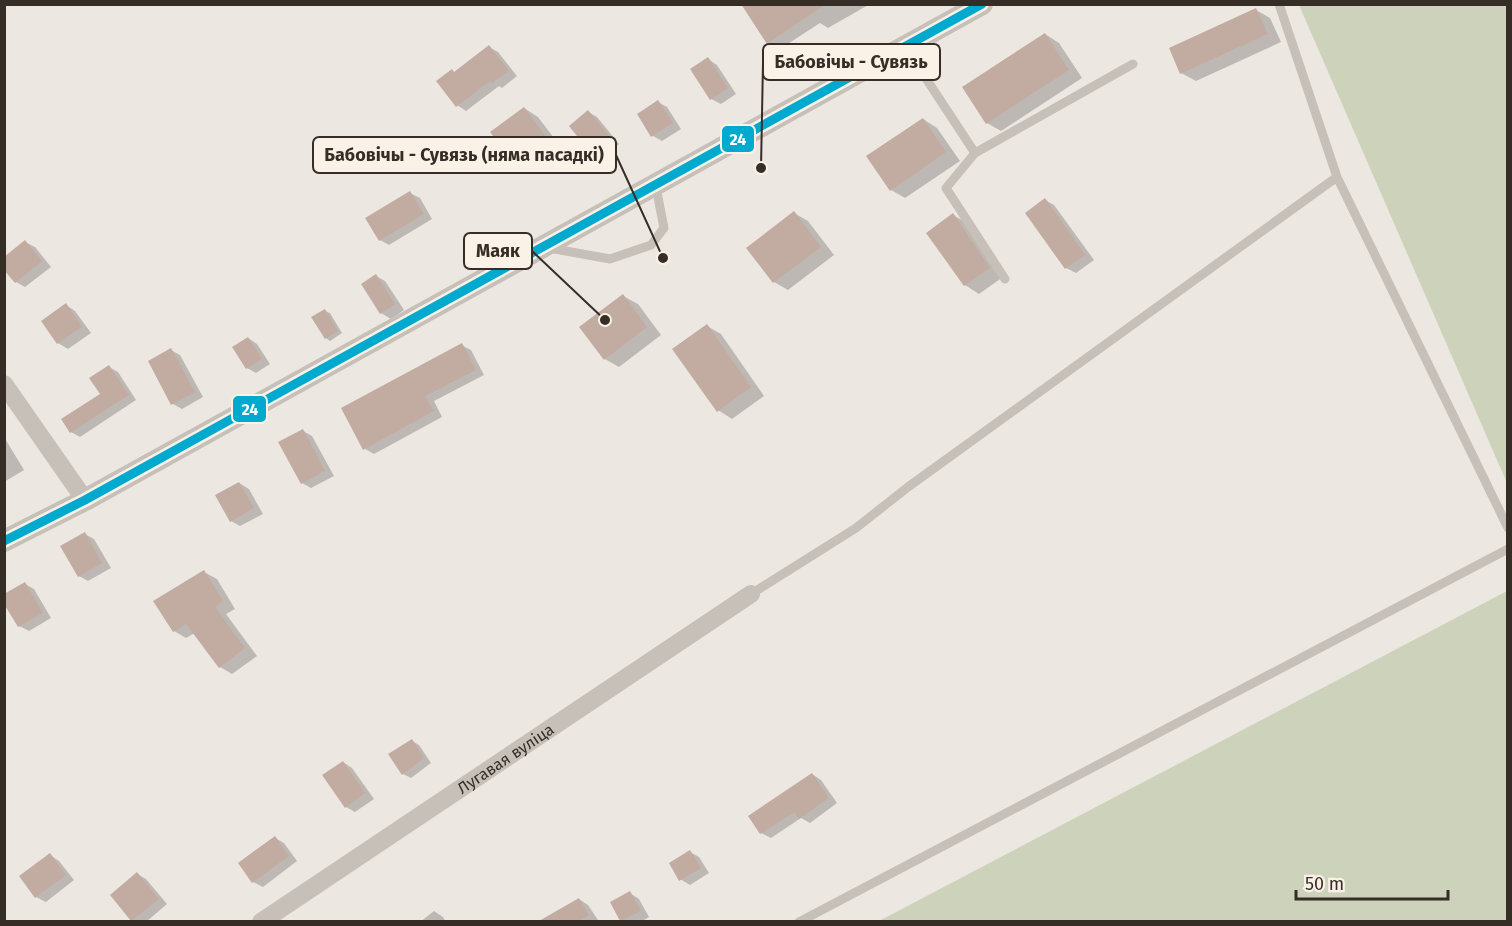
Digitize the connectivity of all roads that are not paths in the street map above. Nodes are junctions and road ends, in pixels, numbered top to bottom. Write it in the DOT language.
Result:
graph roads {
  1 [pos="982,4"];
  2 [pos="1279,4"];
  3 [pos="905,46"];
  4 [pos="1132,64"];
  5 [pos="975,153"];
  6 [pos="1337,177"];
  7 [pos="655,185"];
  8 [pos="540,247"];
  9 [pos="1005,279"];
  10 [pos="4,384"];
  11 [pos="85,500"];
  12 [pos="1508,528"];
  13 [pos="4,541"];
  14 [pos="1508,549"];
  15 [pos="751,594"];
  16 [pos="261,921"];
  17 [pos="800,921"];
  1 -- 3 [label="street"];
  2 -- 6 [label="lane"];
  3 -- 5 [label="lane"];
  3 -- 7 [label="street"];
  4 -- 5 [label="lane"];
  5 -- 9 [label="lane"];
  6 -- 12 [label="lane"];
  6 -- 15 [label="lane"];
  7 -- 8 [label="street"];
  7 -- 8 [label="lane"];
  8 -- 11 [label="street"];
  10 -- 11 [label="street"];
  11 -- 13 [label="street"];
  14 -- 17 [label="lane"];
  15 -- 16 [label="street, Лугавая вуліца"];
}
